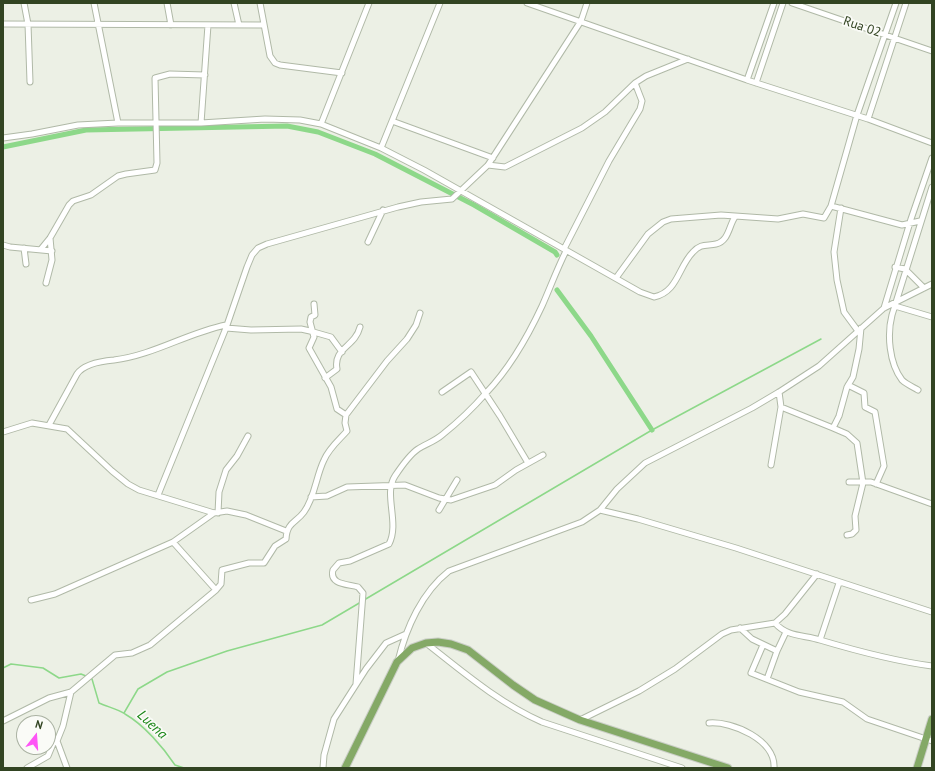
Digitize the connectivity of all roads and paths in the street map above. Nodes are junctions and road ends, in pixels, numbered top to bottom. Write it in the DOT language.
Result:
graph roads {
  1 [pos="24,3"];
  2 [pos="94,3"];
  3 [pos="167,3"];
  4 [pos="234,3"];
  5 [pos="260,3"];
  6 [pos="369,3"];
  7 [pos="440,3"];
  8 [pos="527,3"];
  9 [pos="587,3"];
  10 [pos="774,3"];
  11 [pos="783,3"];
  12 [pos="792,3"];
  13 [pos="896,3"];
  14 [pos="906,3"];
  15 [pos="581,21"];
  16 [pos="3,24"];
  17 [pos="28,24"];
  18 [pos="99,25"];
  19 [pos="171,25"];
  20 [pos="208,25"];
  21 [pos="239,25"];
  22 [pos="263,25"];
  23 [pos="885,34"];
  24 [pos="895,38"];
  25 [pos="932,51"];
  26 [pos="688,59"];
  27 [pos="342,73"];
  28 [pos="205,74"];
  29 [pos="748,80"];
  30 [pos="30,82"];
  31 [pos="635,83"];
  32 [pos="756,83"];
  33 [pos="857,115"];
  34 [pos="868,119"];
  35 [pos="392,121"];
  36 [pos="201,122"];
  37 [pos="118,123"];
  38 [pos="156,123"];
  39 [pos="321,124"];
  40 [pos="3,138"];
  41 [pos="932,143"];
  42 [pos="381,148"];
  43 [pos="493,158"];
  44 [pos="932,158"];
  45 [pos="488,165"];
  46 [pos="932,187"];
  47 [pos="462,190"];
  48 [pos="832,206"];
  49 [pos="841,208"];
  50 [pos="383,210"];
  51 [pos="735,217"];
  52 [pos="920,221"];
  53 [pos="909,224"];
  54 [pos="50,238"];
  55 [pos="368,242"];
  56 [pos="3,245"];
  57 [pos="24,248"];
  58 [pos="41,249"];
  59 [pos="52,250"];
  60 [pos="565,250"];
  61 [pos="26,264"];
  62 [pos="895,267"];
  63 [pos="905,270"];
  64 [pos="616,278"];
  65 [pos="46,283"];
  66 [pos="932,284"];
  67 [pos="924,288"];
  68 [pos="314,304"];
  69 [pos="895,304"];
  70 [pos="884,308"];
  71 [pos="420,313"];
  72 [pos="932,317"];
  73 [pos="226,327"];
  74 [pos="360,327"];
  75 [pos="859,330"];
  76 [pos="314,332"];
  77 [pos="342,352"];
  78 [pos="325,378"];
  79 [pos="848,385"];
  80 [pos="918,390"];
  81 [pos="442,392"];
  82 [pos="779,392"];
  83 [pos="486,394"];
  84 [pos="781,407"];
  85 [pos="346,415"];
  86 [pos="49,425"];
  87 [pos="833,428"];
  88 [pos="3,432"];
  89 [pos="248,436"];
  90 [pos="543,455"];
  91 [pos="528,463"];
  92 [pos="771,465"];
  93 [pos="457,480"];
  94 [pos="849,482"];
  95 [pos="863,483"];
  96 [pos="876,484"];
  97 [pos="390,487"];
  98 [pos="158,495"];
  99 [pos="311,497"];
  100 [pos="445,500"];
  101 [pos="932,504"];
  102 [pos="438,510"];
  103 [pos="600,510"];
  104 [pos="216,513"];
  105 [pos="286,531"];
  106 [pos="847,535"];
  107 [pos="173,542"];
  108 [pos="818,574"];
  109 [pos="839,582"];
  110 [pos="216,590"];
  111 [pos="31,600"];
  112 [pos="932,612"];
  113 [pos="775,623"];
  114 [pos="740,628"];
  115 [pos="786,632"];
  116 [pos="406,634"];
  117 [pos="820,640"];
  118 [pos="426,643"];
  119 [pos="763,645"];
  120 [pos="776,651"];
  121 [pos="397,662"];
  122 [pos="932,666"];
  123 [pos="767,679"];
  124 [pos="356,684"];
  125 [pos="71,692"];
  126 [pos="932,719"];
  127 [pos="580,720"];
  128 [pos="3,721"];
  129 [pos="709,723"];
  130 [pos="929,740"];
  131 [pos="57,741"];
  132 [pos="37,761"];
  133 [pos="27,768"];
  134 [pos="35,768"];
  135 [pos="67,768"];
  136 [pos="323,768"];
  137 [pos="345,768"];
  138 [pos="682,768"];
  139 [pos="728,768"];
  140 [pos="774,768"];
  141 [pos="917,768"];
  1 -- 17 [label="street"];
  2 -- 18 [label="street"];
  3 -- 19 [label="street"];
  4 -- 21 [label="street"];
  5 -- 22 [label="street"];
  6 -- 27 [label="street"];
  7 -- 35 [label="street"];
  8 -- 15 [label="street"];
  9 -- 15 [label="street"];
  10 -- 29 [label="street"];
  11 -- 32 [label="street"];
  12 -- 23 [label="street, Rua 02"];
  13 -- 23 [label="street"];
  14 -- 24 [label="street"];
  15 -- 26 [label="street"];
  15 -- 43 [label="street"];
  16 -- 17 [label="street"];
  17 -- 18 [label="street"];
  17 -- 30 [label="street"];
  18 -- 19 [label="street"];
  18 -- 37 [label="street"];
  19 -- 20 [label="street"];
  20 -- 21 [label="street"];
  20 -- 28 [label="street"];
  21 -- 22 [label="street"];
  22 -- 27 [label="street"];
  23 -- 24 [label="street, Rua 02"];
  23 -- 33 [label="street"];
  24 -- 25 [label="street, Rua 02"];
  24 -- 34 [label="street"];
  26 -- 29 [label="street"];
  26 -- 31 [label="street"];
  27 -- 39 [label="street"];
  28 -- 36 [label="street"];
  28 -- 38 [label="street"];
  29 -- 32 [label="street"];
  31 -- 45 [label="street"];
  31 -- 60 [label="street"];
  32 -- 33 [label="street"];
  33 -- 34 [label="street"];
  33 -- 48 [label="street"];
  34 -- 41 [label="street"];
  35 -- 42 [label="street"];
  35 -- 43 [label="street"];
  36 -- 38 [label="street"];
  36 -- 39 [label="street"];
  37 -- 38 [label="street"];
  37 -- 40 [label="street"];
  38 -- 54 [label="street"];
  39 -- 42 [label="street"];
  42 -- 47 [label="street"];
  43 -- 45 [label="street"];
  44 -- 53 [label="street"];
  45 -- 47 [label="street"];
  46 -- 52 [label="street"];
  47 -- 50 [label="street"];
  47 -- 60 [label="street"];
  48 -- 49 [label="street"];
  48 -- 51 [label="street"];
  49 -- 53 [label="street"];
  49 -- 75 [label="street"];
  50 -- 55 [label="street"];
  50 -- 73 [label="street"];
  51 -- 64 [label="street"];
  51 -- 64 [label="street"];
  52 -- 53 [label="street"];
  52 -- 63 [label="street"];
  53 -- 62 [label="street"];
  54 -- 58 [label="street"];
  54 -- 59 [label="street"];
  56 -- 57 [label="street"];
  57 -- 58 [label="street"];
  57 -- 61 [label="street"];
  58 -- 59 [label="street"];
  59 -- 65 [label="street"];
  60 -- 64 [label="street"];
  60 -- 83 [label="street"];
  62 -- 63 [label="street"];
  62 -- 70 [label="street"];
  63 -- 67 [label="street"];
  63 -- 69 [label="street"];
  66 -- 67 [label="street"];
  67 -- 69 [label="street"];
  68 -- 76 [label="street"];
  69 -- 70 [label="street"];
  69 -- 72 [label="street"];
  69 -- 80 [label="street"];
  70 -- 75 [label="street"];
  71 -- 85 [label="street"];
  73 -- 76 [label="street"];
  73 -- 86 [label="street"];
  73 -- 98 [label="street"];
  74 -- 77 [label="street"];
  75 -- 79 [label="street"];
  75 -- 82 [label="street"];
  76 -- 77 [label="street"];
  76 -- 78 [label="street"];
  77 -- 78 [label="street"];
  78 -- 85 [label="street"];
  79 -- 87 [label="street"];
  79 -- 96 [label="street"];
  81 -- 83 [label="street"];
  82 -- 84 [label="street"];
  82 -- 103 [label="street"];
  83 -- 91 [label="street"];
  83 -- 97 [label="street"];
  84 -- 87 [label="street"];
  84 -- 92 [label="street"];
  85 -- 99 [label="street"];
  86 -- 88 [label="street"];
  86 -- 98 [label="street"];
  87 -- 95 [label="street"];
  89 -- 104 [label="street"];
  90 -- 91 [label="street"];
  91 -- 100 [label="street"];
  93 -- 100 [label="street"];
  94 -- 95 [label="street"];
  95 -- 96 [label="street"];
  95 -- 106 [label="street"];
  96 -- 101 [label="street"];
  97 -- 99 [label="street"];
  97 -- 100 [label="street"];
  97 -- 124 [label="street"];
  98 -- 104 [label="street"];
  99 -- 105 [label="street"];
  100 -- 102 [label="street"];
  103 -- 108 [label="street"];
  103 -- 116 [label="street"];
  104 -- 105 [label="street"];
  104 -- 107 [label="street"];
  105 -- 110 [label="street"];
  107 -- 110 [label="street"];
  107 -- 111 [label="street"];
  108 -- 109 [label="street"];
  108 -- 113 [label="street"];
  109 -- 112 [label="street"];
  109 -- 117 [label="street"];
  110 -- 125 [label="street"];
  113 -- 114 [label="street"];
  113 -- 115 [label="street"];
  114 -- 119 [label="street"];
  114 -- 127 [label="street"];
  115 -- 117 [label="street"];
  115 -- 120 [label="street"];
  116 -- 121 [label="street"];
  116 -- 124 [label="street"];
  117 -- 122 [label="street"];
  118 -- 121 [label="main road"];
  118 -- 127 [label="main road"];
  118 -- 138 [label="street"];
  119 -- 120 [label="street"];
  119 -- 123 [label="street"];
  120 -- 123 [label="street"];
  121 -- 137 [label="main road"];
  123 -- 130 [label="street"];
  124 -- 136 [label="street"];
  125 -- 128 [label="street"];
  125 -- 131 [label="street"];
  126 -- 130 [label="main road"];
  127 -- 139 [label="main road"];
  129 -- 140 [label="street"];
  130 -- 141 [label="main road"];
  131 -- 132 [label="street"];
  131 -- 135 [label="street"];
  132 -- 133 [label="street"];
  132 -- 134 [label="street"];
}
